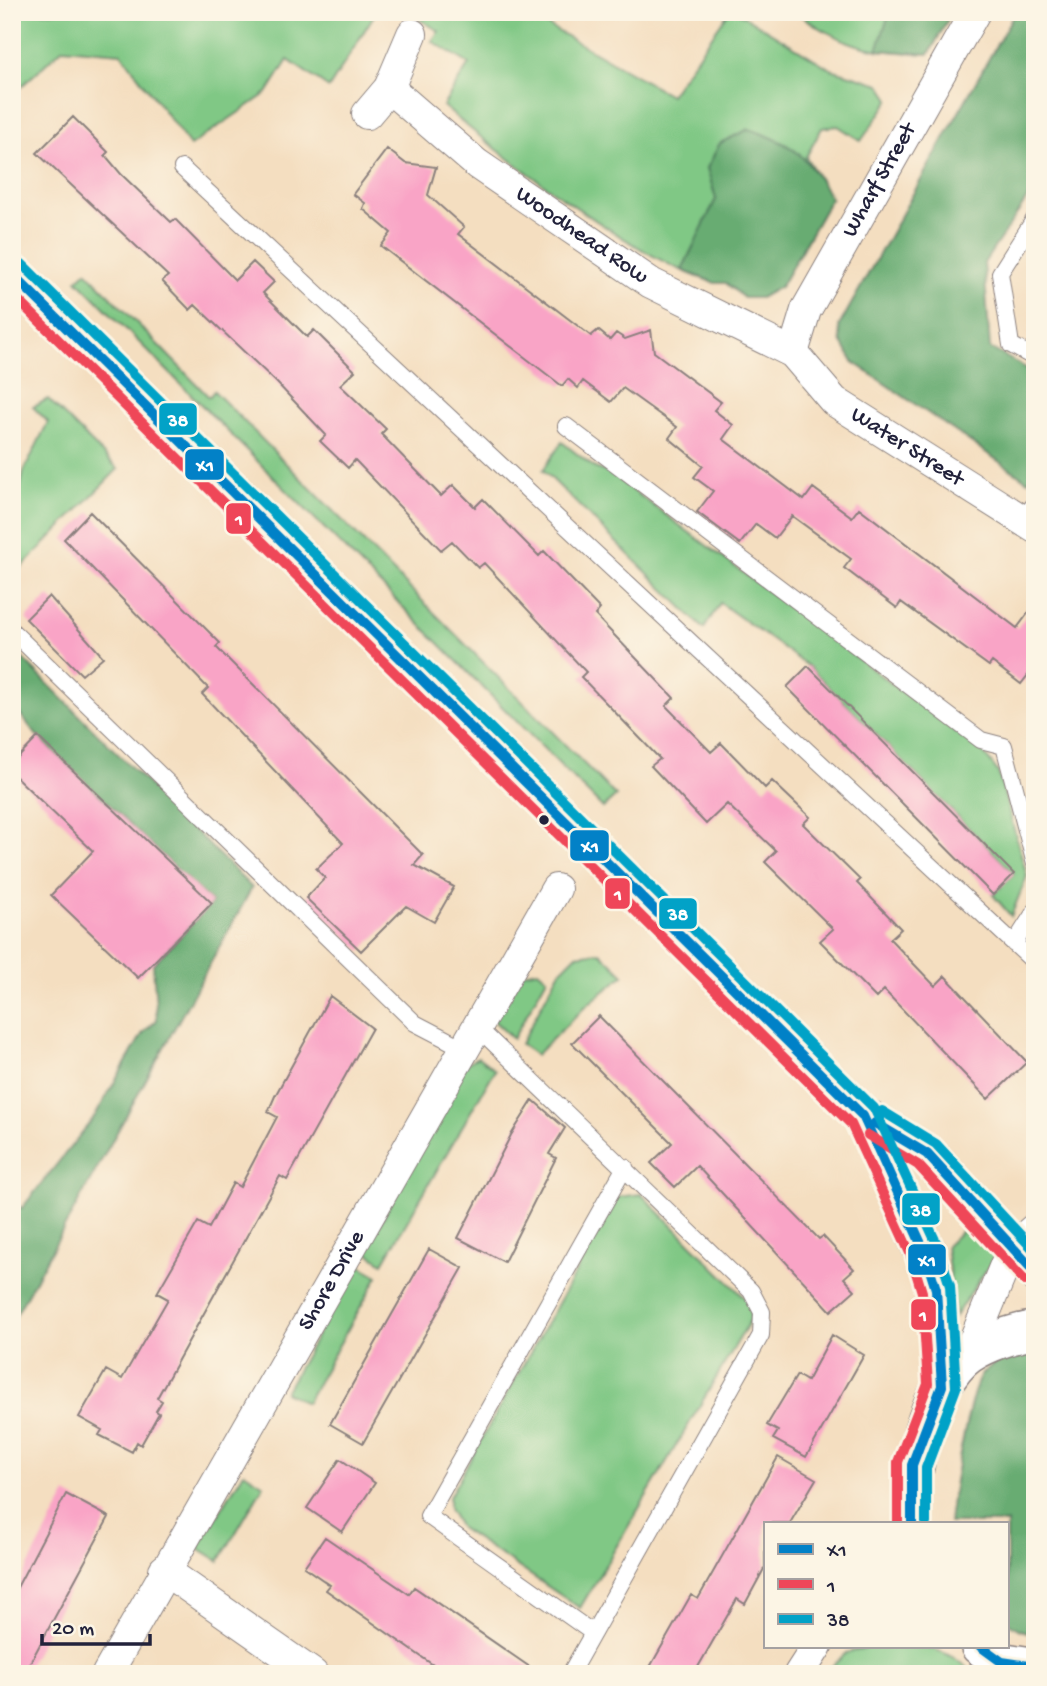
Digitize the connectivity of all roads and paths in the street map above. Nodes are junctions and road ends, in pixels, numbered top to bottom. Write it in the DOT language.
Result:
graph roads {
  1 [pos="975,12"];
  2 [pos="412,34"];
  3 [pos="389,88"];
  4 [pos="367,114"];
  5 [pos="182,168"];
  6 [pos="1035,218"];
  7 [pos="12,274"];
  8 [pos="793,353"];
  9 [pos="1035,358"];
  10 [pos="566,426"];
  11 [pos="1031,517"];
  12 [pos="12,631"];
  13 [pos="1035,864"];
  14 [pos="556,889"];
  15 [pos="1035,911"];
  16 [pos="1014,944"];
  17 [pos="1035,963"];
  18 [pos="471,1038"];
  19 [pos="863,1116"];
  20 [pos="625,1167"];
  21 [pos="1027,1249"];
  22 [pos="1035,1329"];
  23 [pos="968,1355"];
  24 [pos="942,1386"];
  25 [pos="910,1522"];
  26 [pos="164,1570"];
  27 [pos="593,1633"];
  28 [pos="107,1674"];
  29 [pos="313,1674"];
  30 [pos="570,1674"];
  1 -- 8 [label="street, Wharf Street"];
  2 -- 3 [label="street"];
  3 -- 4 [label="street"];
  3 -- 8 [label="street, Woodhead Row"];
  5 -- 16 [label="lane"];
  6 -- 9 [label="lane"];
  7 -- 19 [label="highway"];
  8 -- 11 [label="street, Water Street"];
  10 -- 13 [label="lane"];
  12 -- 18 [label="lane"];
  14 -- 18 [label="street, Shore Drive"];
  15 -- 16 [label="lane"];
  16 -- 17 [label="lane"];
  18 -- 20 [label="lane"];
  18 -- 26 [label="street, Shore Drive"];
  19 -- 21 [label="highway"];
  19 -- 24 [label="highway"];
  20 -- 27 [label="lane"];
  20 -- 27 [label="lane"];
  21 -- 23 [label="street"];
  22 -- 23 [label="highway"];
  23 -- 24 [label="highway"];
  24 -- 25 [label="highway"];
  26 -- 28 [label="street, Shore Drive"];
  26 -- 29 [label="street"];
  27 -- 30 [label="lane"];
}
